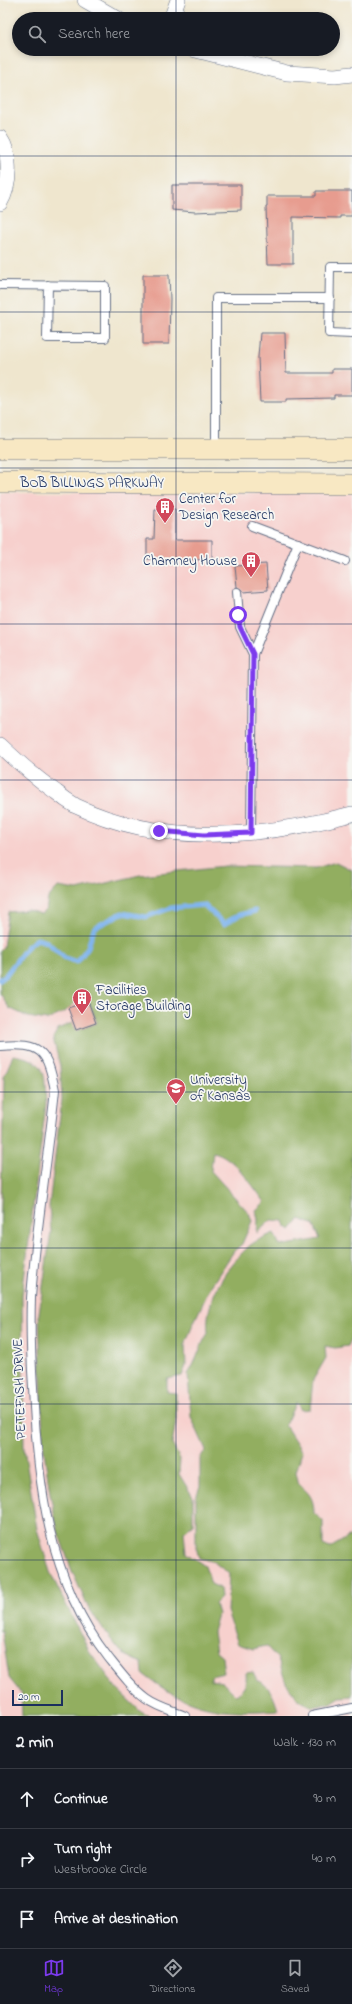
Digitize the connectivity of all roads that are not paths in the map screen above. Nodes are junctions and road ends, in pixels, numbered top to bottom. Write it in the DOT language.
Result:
graph roads {
  1 [pos="85,0"];
  2 [pos="178,0"];
  3 [pos="106,12"];
  4 [pos="174,12"];
  5 [pos="220,56"];
  6 [pos="352,74"];
  7 [pos="0,138"];
  8 [pos="0,203"];
  9 [pos="352,267"];
  10 [pos="0,285"];
  11 [pos="48,285"];
  12 [pos="330,298"];
  13 [pos="352,334"];
  14 [pos="0,449"];
  15 [pos="216,449"];
  16 [pos="352,450"];
  17 [pos="0,482"];
  18 [pos="352,484"];
  19 [pos="252,526"];
  20 [pos="298,543"];
  21 [pos="345,561"];
  22 [pos="237,592"];
  23 [pos="253,654"];
  24 [pos="0,746"];
  25 [pos="352,814"];
  26 [pos="251,833"];
  27 [pos="0,1046"];
  28 [pos="352,1708"];
  29 [pos="185,1716"];
  30 [pos="312,1716"];
  1 -- 3 [label="street"];
  2 -- 4 [label="street"];
  5 -- 6 [label="street"];
  7 -- 8 [label="street"];
  9 -- 12 [label="lane"];
  10 -- 11 [label="lane"];
  11 -- 11 [label="lane"];
  12 -- 13 [label="lane"];
  12 -- 15 [label="lane"];
  14 -- 15 [label="main road"];
  15 -- 16 [label="main road"];
  17 -- 18 [label="main road, BOB BILLINGS PARKWAY"];
  19 -- 20 [label="lane"];
  20 -- 21 [label="lane"];
  20 -- 23 [label="lane"];
  22 -- 23 [label="lane"];
  23 -- 26 [label="lane"];
  24 -- 26 [label="street"];
  25 -- 26 [label="street"];
  27 -- 29 [label="lane, PETEFISH DRIVE"];
  28 -- 30 [label="lane"];
}
